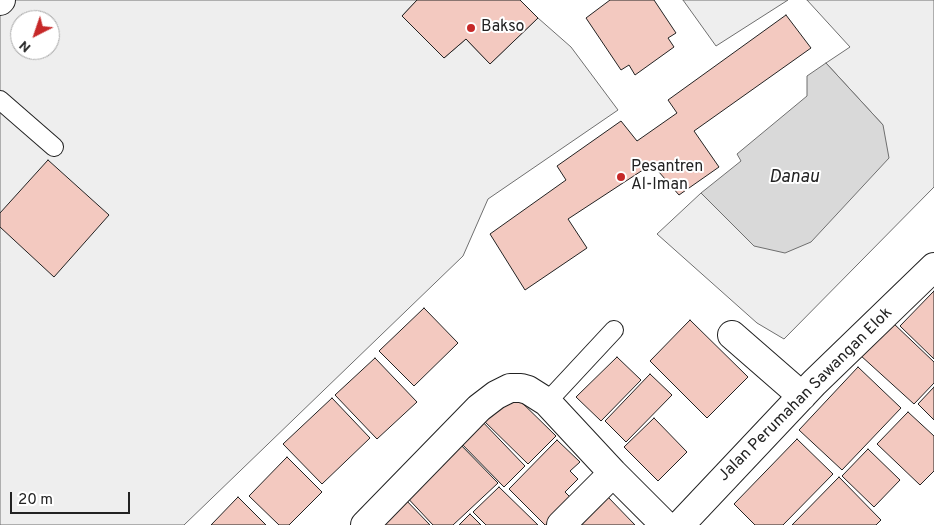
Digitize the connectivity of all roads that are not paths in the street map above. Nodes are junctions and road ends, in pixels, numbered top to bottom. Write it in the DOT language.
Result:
graph roads {
  1 [pos="0,100"];
  2 [pos="54,147"];
  3 [pos="934,267"];
  4 [pos="614,330"];
  5 [pos="732,335"];
  6 [pos="802,396"];
  7 [pos="547,402"];
  8 [pos="613,473"];
  9 [pos="365,525"];
  10 [pos="561,525"];
  11 [pos="665,525"];
  12 [pos="680,525"];
  1 -- 2 [label="lane"];
  3 -- 6 [label="street, Jalan Perumahan Sawangan Elok"];
  4 -- 7 [label="lane"];
  5 -- 6 [label="street"];
  6 -- 12 [label="street, Jalan Perumahan Sawangan Elok"];
  7 -- 8 [label="street"];
  7 -- 9 [label="street"];
  8 -- 10 [label="street"];
  8 -- 11 [label="street"];
}
